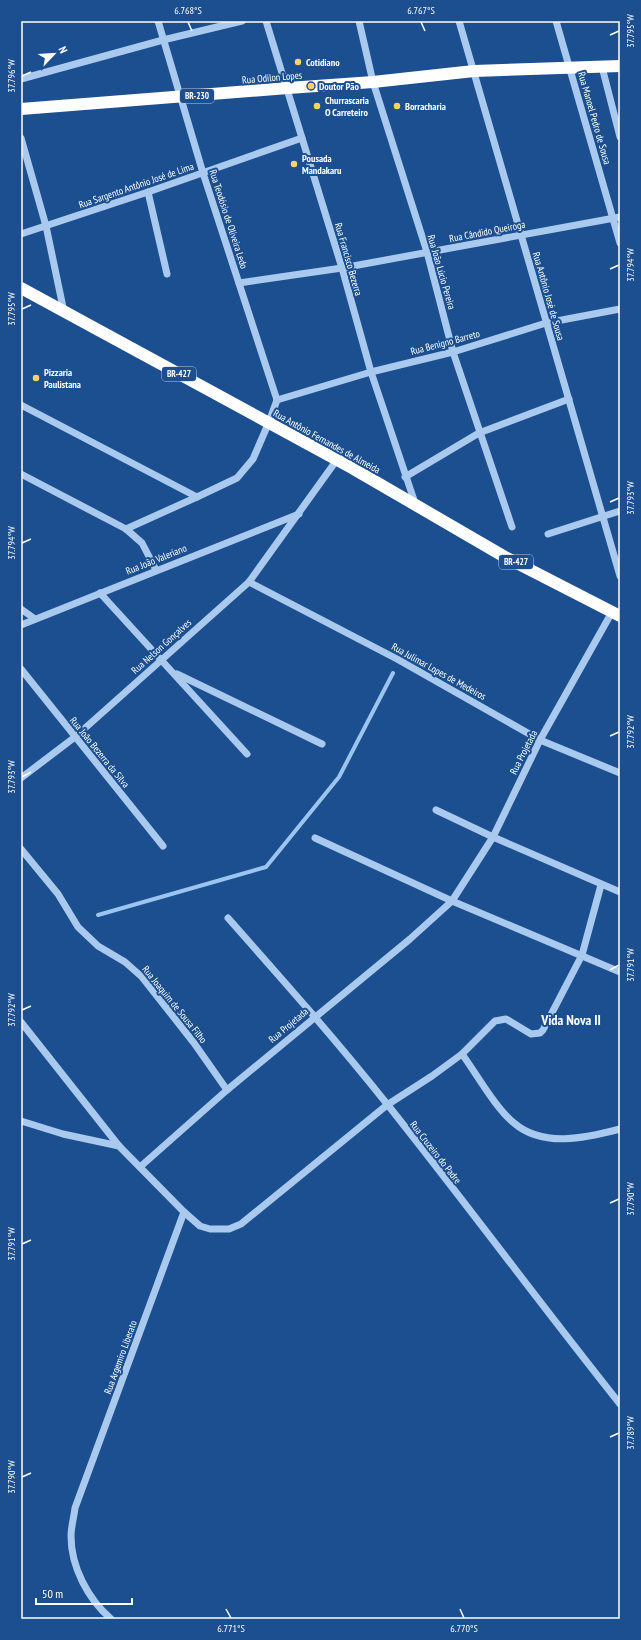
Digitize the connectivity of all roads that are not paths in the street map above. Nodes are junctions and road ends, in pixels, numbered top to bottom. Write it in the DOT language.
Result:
graph roads {
  1 [pos="158,21"];
  2 [pos="242,21"];
  3 [pos="266,21"];
  4 [pos="359,21"];
  5 [pos="459,21"];
  6 [pos="556,21"];
  7 [pos="163,40"];
  8 [pos="620,66"];
  9 [pos="570,67"];
  10 [pos="602,67"];
  11 [pos="474,71"];
  12 [pos="21,79"];
  13 [pos="373,82"];
  14 [pos="288,88"];
  15 [pos="181,97"];
  16 [pos="612,108"];
  17 [pos="620,108"];
  18 [pos="21,109"];
  19 [pos="620,137"];
  20 [pos="21,138"];
  21 [pos="302,138"];
  22 [pos="203,172"];
  23 [pos="148,192"];
  24 [pos="616,218"];
  25 [pos="46,226"];
  26 [pos="21,234"];
  27 [pos="521,235"];
  28 [pos="620,243"];
  29 [pos="427,252"];
  30 [pos="342,268"];
  31 [pos="167,274"];
  32 [pos="239,283"];
  33 [pos="21,288"];
  34 [pos="620,309"];
  35 [pos="64,312"];
  36 [pos="546,323"];
  37 [pos="453,352"];
  38 [pos="371,372"];
  39 [pos="569,399"];
  40 [pos="277,400"];
  41 [pos="21,404"];
  42 [pos="269,422"];
  43 [pos="479,433"];
  44 [pos="336,461"];
  45 [pos="21,474"];
  46 [pos="405,477"];
  47 [pos="198,497"];
  48 [pos="415,503"];
  49 [pos="620,511"];
  50 [pos="299,514"];
  51 [pos="603,516"];
  52 [pos="512,527"];
  53 [pos="126,529"];
  54 [pos="548,534"];
  55 [pos="156,570"];
  56 [pos="620,576"];
  57 [pos="249,582"];
  58 [pos="100,593"];
  59 [pos="21,609"];
  60 [pos="616,614"];
  61 [pos="35,619"];
  62 [pos="21,625"];
  63 [pos="162,660"];
  64 [pos="21,669"];
  65 [pos="173,672"];
  66 [pos="75,737"];
  67 [pos="540,740"];
  68 [pos="322,744"];
  69 [pos="247,754"];
  70 [pos="620,773"];
  71 [pos="21,778"];
  72 [pos="436,810"];
  73 [pos="493,836"];
  74 [pos="315,838"];
  75 [pos="163,846"];
  76 [pos="21,849"];
  77 [pos="601,885"];
  78 [pos="620,892"];
  79 [pos="452,901"];
  80 [pos="228,918"];
  81 [pos="582,955"];
  82 [pos="620,972"];
  83 [pos="314,1016"];
  84 [pos="21,1022"];
  85 [pos="462,1054"];
  86 [pos="227,1090"];
  87 [pos="387,1105"];
  88 [pos="21,1121"];
  89 [pos="620,1129"];
  90 [pos="119,1146"];
  91 [pos="140,1167"];
  92 [pos="184,1212"];
  93 [pos="620,1404"];
  94 [pos="111,1619"];
  1 -- 7 [label="street, Rua Teodósio de Oliveira Ledo"];
  2 -- 7 [label="street"];
  3 -- 14 [label="street, Rua Francisco Bezerra"];
  4 -- 13 [label="street, Rua João Lúcio Pereira"];
  5 -- 11 [label="street, Rua Antônio José de Sousa"];
  6 -- 9 [label="street, Rua Manoel Pedro de Sousa"];
  7 -- 12 [label="street"];
  7 -- 15 [label="street, Rua Teodósio de Oliveira Ledo"];
  8 -- 10 [label="highway, Rua Odilon Lopes / BR-230"];
  9 -- 10 [label="highway, Rua Odilon Lopes / BR-230"];
  9 -- 11 [label="highway, Rua Odilon Lopes / BR-230"];
  9 -- 24 [label="street, Rua Manoel Pedro de Sousa"];
  10 -- 16 [label="street"];
  11 -- 13 [label="highway, Rua Odilon Lopes / BR-230"];
  11 -- 27 [label="street, Rua Antônio José de Sousa"];
  13 -- 14 [label="highway, Rua Odilon Lopes / BR-230"];
  13 -- 29 [label="street, Rua João Lúcio Pereira"];
  14 -- 15 [label="highway, Rua Odilon Lopes / BR-230"];
  14 -- 21 [label="street, Rua Francisco Bezerra"];
  15 -- 18 [label="highway, Rua Odilon Lopes / BR-230"];
  15 -- 22 [label="street, Rua Teodósio de Oliveira Ledo"];
  16 -- 17 [label="street"];
  16 -- 19 [label="street"];
  20 -- 25 [label="street"];
  21 -- 22 [label="street, Rua Sargento Antônio José de Lima"];
  21 -- 30 [label="street, Rua Francisco Bezerra"];
  22 -- 23 [label="street, Rua Sargento Antônio José de Lima"];
  22 -- 32 [label="street, Rua Teodósio de Oliveira Ledo"];
  23 -- 25 [label="street, Rua Sargento Antônio José de Lima"];
  23 -- 31 [label="street"];
  24 -- 27 [label="street, Rua Cândido Queiroga"];
  24 -- 28 [label="street, Rua Manoel Pedro de Sousa"];
  25 -- 26 [label="street, Rua Sargento Antônio José de Lima"];
  25 -- 35 [label="street"];
  27 -- 29 [label="street, Rua Cândido Queiroga"];
  27 -- 36 [label="street, Rua Antônio José de Sousa"];
  29 -- 30 [label="street, Rua Cândido Queiroga"];
  29 -- 37 [label="street, Rua João Lúcio Pereira"];
  30 -- 32 [label="street, Rua Cândido Queiroga"];
  30 -- 38 [label="street, Rua Francisco Bezerra"];
  32 -- 40 [label="street, Rua Teodósio de Oliveira Ledo"];
  33 -- 35 [label="highway, Rua Antônio Fernandes de Almeida / BR-427"];
  34 -- 36 [label="street, Rua Benigno Barreto"];
  35 -- 42 [label="highway, Rua Antônio Fernandes de Almeida / BR-427"];
  36 -- 37 [label="street, Rua Benigno Barreto"];
  36 -- 39 [label="street, Rua Antônio José de Sousa"];
  37 -- 38 [label="street, Rua Benigno Barreto"];
  37 -- 43 [label="street, Rua João Lúcio Pereira"];
  38 -- 40 [label="street, Rua Benigno Barreto"];
  38 -- 46 [label="street, Rua Francisco Bezerra"];
  39 -- 43 [label="street"];
  39 -- 51 [label="street, Rua Antônio José de Sousa"];
  40 -- 42 [label="street"];
  41 -- 47 [label="street"];
  42 -- 44 [label="highway, Rua Antônio Fernandes de Almeida / BR-427"];
  42 -- 47 [label="street"];
  43 -- 46 [label="street"];
  43 -- 52 [label="street, Rua João Lúcio Pereira"];
  44 -- 48 [label="highway, Rua Antônio Fernandes de Almeida / BR-427"];
  44 -- 50 [label="street, Rua Nelson Gonçalves"];
  45 -- 53 [label="street"];
  46 -- 48 [label="street, Rua Francisco Bezerra"];
  47 -- 53 [label="street"];
  48 -- 60 [label="highway, Rua Antônio Fernandes de Almeida / BR-427"];
  49 -- 51 [label="street"];
  50 -- 55 [label="street, Rua João Valeriano"];
  50 -- 57 [label="street, Rua Nelson Gonçalves"];
  51 -- 54 [label="street"];
  51 -- 56 [label="street, Rua Antônio José de Sousa"];
  53 -- 55 [label="street"];
  55 -- 58 [label="street, Rua João Valeriano"];
  57 -- 63 [label="street, Rua Nelson Gonçalves"];
  57 -- 67 [label="street, Rua Julimar Lopes de Medeiros"];
  58 -- 61 [label="street, Rua João Valeriano"];
  58 -- 63 [label="street"];
  59 -- 61 [label="street"];
  60 -- 67 [label="street, Rua Projetada"];
  61 -- 62 [label="street, Rua João Valeriano"];
  63 -- 65 [label="street"];
  63 -- 66 [label="street, Rua Nelson Gonçalves"];
  64 -- 66 [label="street, Rua Joāo Bezerra da Silva"];
  65 -- 68 [label="street"];
  65 -- 69 [label="street"];
  66 -- 71 [label="street, Rua Nelson Gonçalves"];
  66 -- 75 [label="street, Rua Joāo Bezerra da Silva"];
  67 -- 70 [label="street, Rua Julimar Lopes de Medeiros"];
  67 -- 73 [label="street, Rua Projetada"];
  72 -- 73 [label="street"];
  73 -- 77 [label="street"];
  73 -- 79 [label="street, Rua Projetada"];
  74 -- 79 [label="street"];
  76 -- 86 [label="street, Rua Joaquim de Sousa Filho"];
  77 -- 78 [label="street"];
  77 -- 81 [label="street"];
  79 -- 81 [label="street"];
  79 -- 83 [label="street, Rua Projetada"];
  80 -- 83 [label="street, Rua Cruzeiro do Padre"];
  81 -- 82 [label="street"];
  81 -- 85 [label="street"];
  83 -- 86 [label="street, Rua Projetada"];
  83 -- 87 [label="street, Rua Cruzeiro do Padre"];
  84 -- 90 [label="street"];
  85 -- 87 [label="street"];
  85 -- 89 [label="street"];
  86 -- 91 [label="street, Rua Projetada"];
  87 -- 92 [label="street"];
  87 -- 93 [label="street, Rua Cruzeiro do Padre"];
  88 -- 90 [label="street"];
  90 -- 91 [label="street"];
  91 -- 92 [label="street"];
  92 -- 94 [label="street, Rua Argemiro Liberato"];
}
